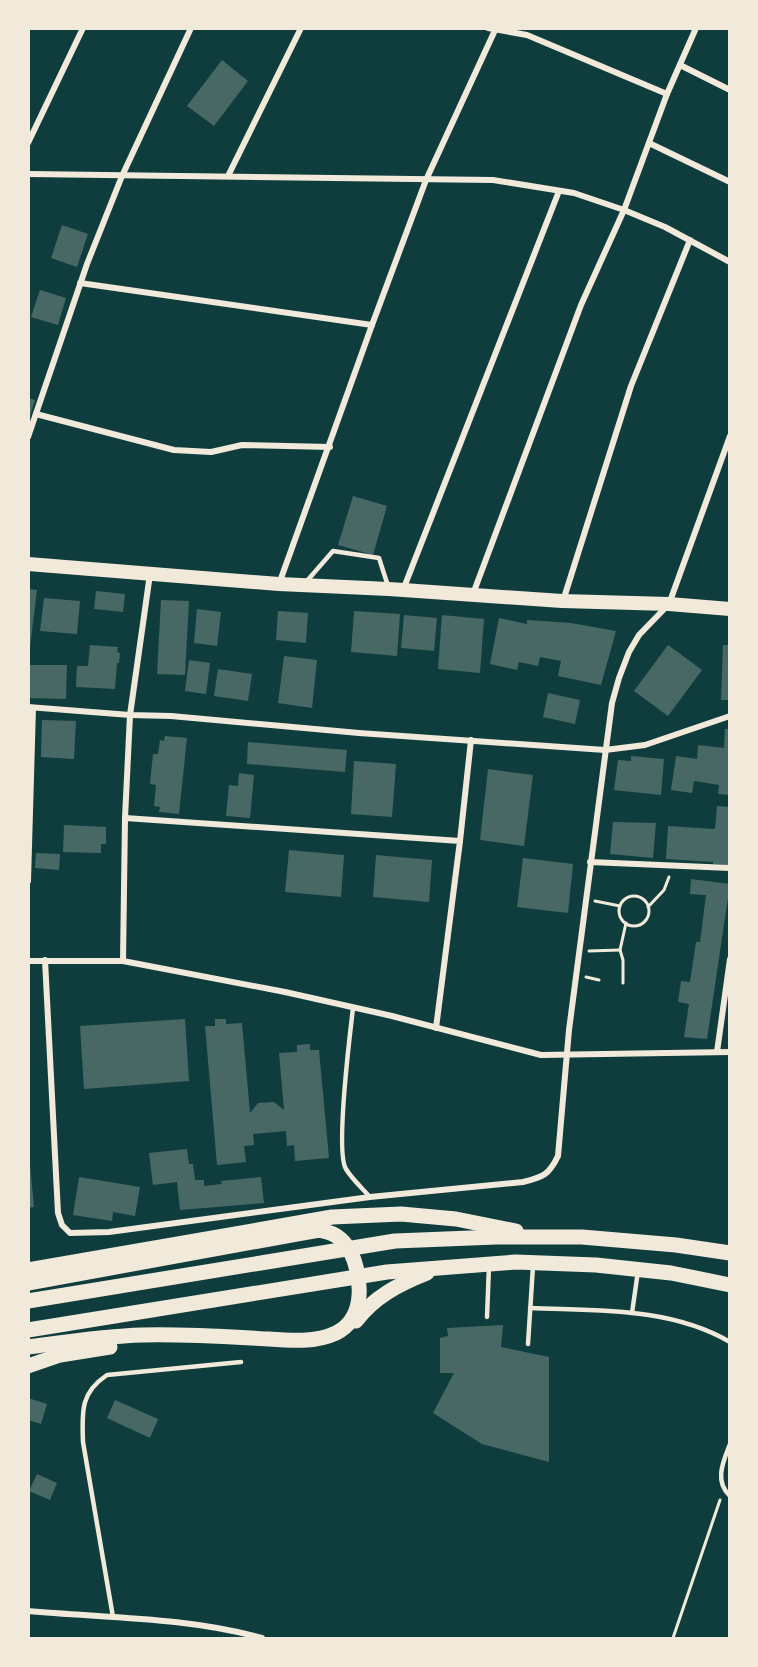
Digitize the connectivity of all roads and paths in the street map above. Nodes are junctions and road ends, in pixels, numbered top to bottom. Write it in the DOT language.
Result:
graph roads {
  1 [pos="83,28"];
  2 [pos="191,28"];
  3 [pos="301,28"];
  4 [pos="488,28"];
  5 [pos="696,28"];
  6 [pos="496,29"];
  7 [pos="680,65"];
  8 [pos="729,90"];
  9 [pos="667,94"];
  10 [pos="28,143"];
  11 [pos="649,143"];
  12 [pos="28,174"];
  13 [pos="122,176"];
  14 [pos="228,176"];
  15 [pos="426,180"];
  16 [pos="729,182"];
  17 [pos="559,191"];
  18 [pos="624,210"];
  19 [pos="690,240"];
  20 [pos="729,262"];
  21 [pos="80,283"];
  22 [pos="372,325"];
  23 [pos="36,414"];
  24 [pos="729,436"];
  25 [pos="28,437"];
  26 [pos="330,447"];
  27 [pos="28,564"];
  28 [pos="150,573"];
  29 [pos="279,584"];
  30 [pos="304,584"];
  31 [pos="396,590"];
  32 [pos="472,596"];
  33 [pos="562,601"];
  34 [pos="669,604"];
  35 [pos="729,609"];
  36 [pos="31,708"];
  37 [pos="130,715"];
  38 [pos="729,716"];
  39 [pos="471,740"];
  40 [pos="604,750"];
  41 [pos="125,818"];
  42 [pos="460,841"];
  43 [pos="590,862"];
  44 [pos="673,866"];
  45 [pos="729,868"];
  46 [pos="28,881"];
  47 [pos="586,900"];
  48 [pos="620,906"];
  49 [pos="648,906"];
  50 [pos="626,923"];
  51 [pos="579,951"];
  52 [pos="620,951"];
  53 [pos="729,959"];
  54 [pos="45,960"];
  55 [pos="28,961"];
  56 [pos="123,961"];
  57 [pos="623,982"];
  58 [pos="353,1008"];
  59 [pos="436,1028"];
  60 [pos="717,1052"];
  61 [pos="729,1052"];
  62 [pos="566,1056"];
  63 [pos="370,1197"];
  64 [pos="539,1237"];
  65 [pos="729,1253"];
  66 [pos="534,1263"];
  67 [pos="489,1264"];
  68 [pos="441,1268"];
  69 [pos="638,1269"];
  70 [pos="28,1270"];
  71 [pos="28,1283"];
  72 [pos="729,1284"];
  73 [pos="28,1300"];
  74 [pos="530,1308"];
  75 [pos="632,1313"];
  76 [pos="487,1317"];
  77 [pos="28,1330"];
  78 [pos="729,1342"];
  79 [pos="528,1344"];
  80 [pos="28,1347"];
  81 [pos="241,1362"];
  82 [pos="28,1366"];
  83 [pos="729,1444"];
  84 [pos="723,1490"];
  85 [pos="729,1496"];
  86 [pos="28,1611"];
  87 [pos="113,1617"];
  88 [pos="262,1638"];
  89 [pos="673,1638"];
  1 -- 10 [label="street"];
  2 -- 13 [label="street"];
  3 -- 14 [label="street"];
  4 -- 6 [label="street"];
  5 -- 7 [label="street"];
  6 -- 9 [label="street"];
  6 -- 15 [label="street"];
  7 -- 8 [label="street"];
  7 -- 9 [label="street"];
  9 -- 11 [label="street"];
  11 -- 16 [label="street"];
  11 -- 18 [label="street"];
  12 -- 13 [label="street"];
  13 -- 14 [label="street"];
  13 -- 21 [label="street"];
  14 -- 15 [label="street"];
  15 -- 17 [label="street"];
  15 -- 22 [label="street"];
  17 -- 18 [label="street"];
  17 -- 31 [label="street"];
  18 -- 19 [label="street"];
  18 -- 32 [label="street"];
  19 -- 20 [label="street"];
  19 -- 33 [label="street"];
  21 -- 22 [label="street"];
  21 -- 23 [label="street"];
  22 -- 26 [label="street"];
  23 -- 25 [label="street"];
  23 -- 26 [label="street"];
  24 -- 34 [label="street"];
  26 -- 29 [label="street"];
  27 -- 28 [label="main road"];
  28 -- 29 [label="main road"];
  28 -- 37 [label="street"];
  29 -- 30 [label="main road"];
  30 -- 31 [label="main road"];
  30 -- 31 [label="lane"];
  31 -- 32 [label="main road"];
  32 -- 33 [label="main road"];
  33 -- 34 [label="main road"];
  34 -- 35 [label="main road"];
  34 -- 40 [label="street"];
  36 -- 37 [label="street"];
  36 -- 46 [label="street"];
  37 -- 39 [label="street"];
  37 -- 41 [label="street"];
  38 -- 40 [label="street"];
  39 -- 40 [label="street"];
  39 -- 42 [label="street"];
  40 -- 43 [label="street"];
  41 -- 42 [label="street"];
  41 -- 56 [label="street"];
  42 -- 59 [label="street"];
  43 -- 44 [label="street"];
  43 -- 47 [label="street"];
  44 -- 45 [label="street"];
  44 -- 49 [label="path"];
  47 -- 48 [label="path"];
  47 -- 51 [label="street"];
  48 -- 49 [label="path"];
  48 -- 50 [label="path"];
  49 -- 50 [label="path"];
  50 -- 52 [label="path"];
  51 -- 52 [label="path"];
  51 -- 62 [label="street"];
  52 -- 57 [label="path"];
  53 -- 60 [label="street"];
  54 -- 55 [label="street"];
  54 -- 56 [label="street"];
  54 -- 63 [label="street"];
  56 -- 58 [label="street"];
  58 -- 59 [label="street"];
  58 -- 63 [label="lane"];
  59 -- 62 [label="street"];
  60 -- 61 [label="street"];
  60 -- 62 [label="street"];
  62 -- 63 [label="street"];
  64 -- 65 [label="highway"];
  64 -- 70 [label="highway"];
  64 -- 73 [label="highway"];
  66 -- 67 [label="highway"];
  66 -- 69 [label="highway"];
  66 -- 74 [label="lane"];
  67 -- 68 [label="highway"];
  67 -- 76 [label="lane"];
  68 -- 77 [label="highway"];
  68 -- 82 [label="highway"];
  69 -- 72 [label="highway"];
  69 -- 75 [label="lane"];
  71 -- 80 [label="highway"];
  74 -- 75 [label="lane"];
  74 -- 79 [label="lane"];
  75 -- 78 [label="lane"];
  81 -- 87 [label="lane"];
  83 -- 84 [label="lane"];
  84 -- 85 [label="lane"];
  84 -- 89 [label="path"];
  86 -- 87 [label="street"];
  87 -- 88 [label="street"];
}
